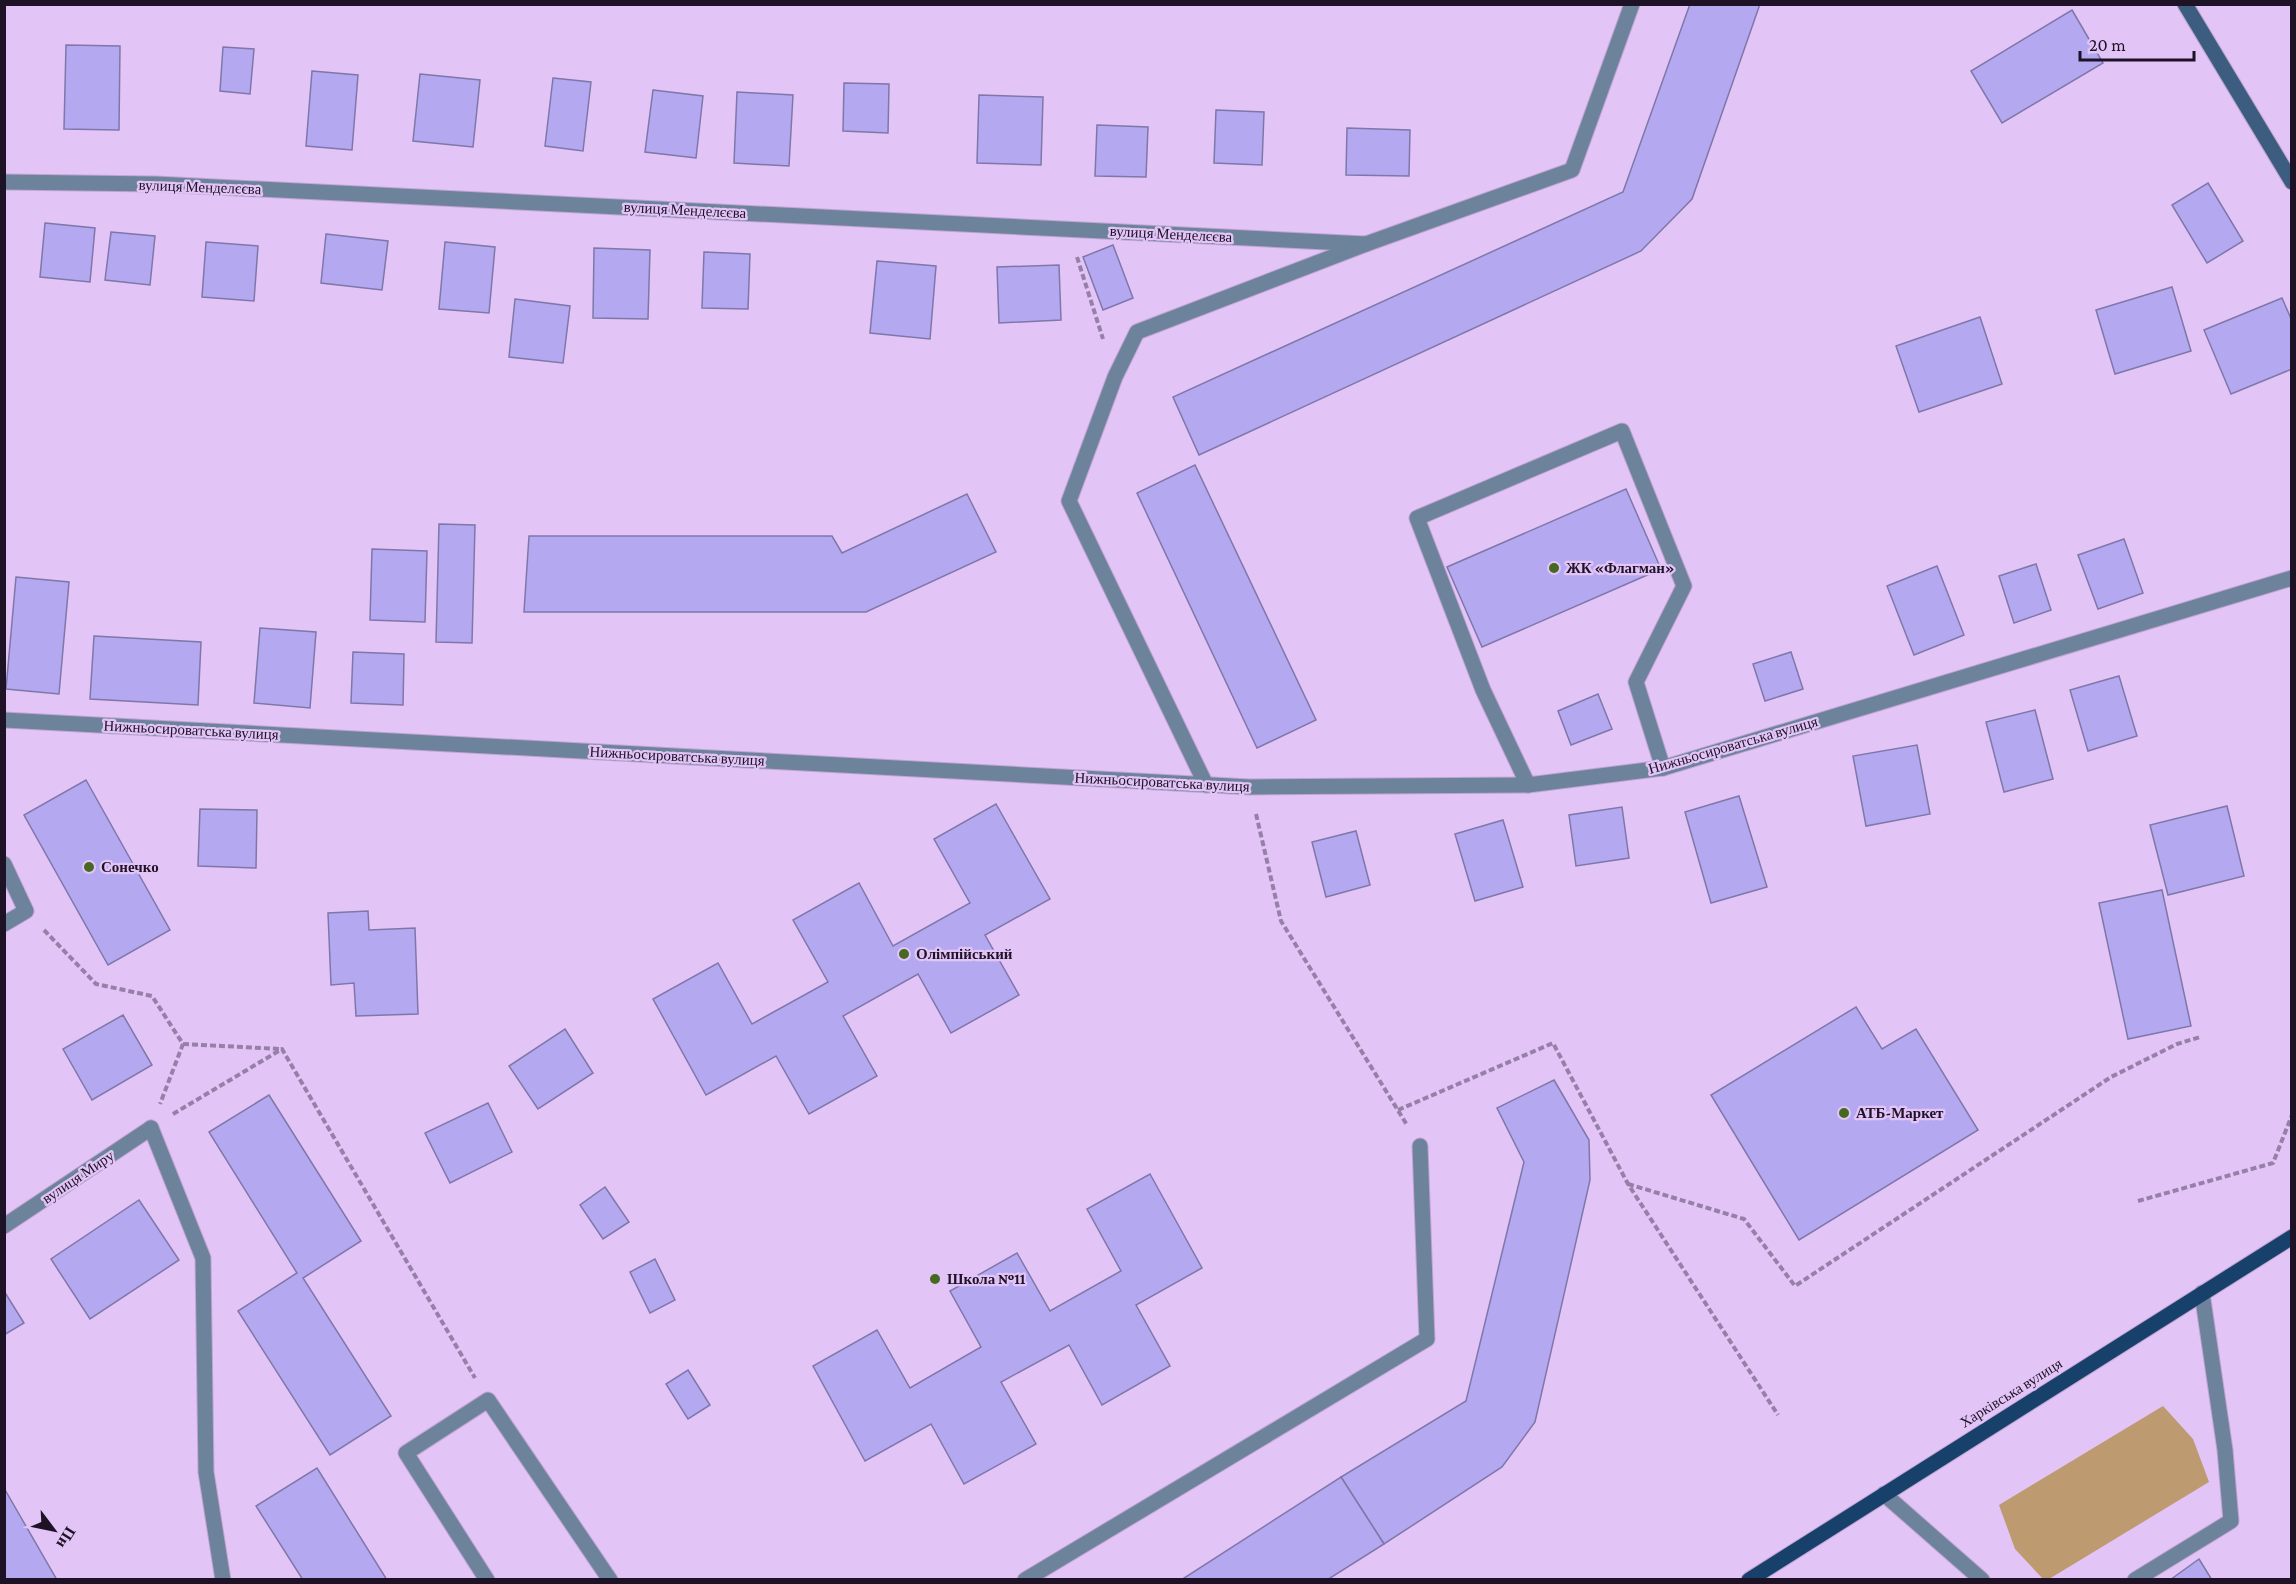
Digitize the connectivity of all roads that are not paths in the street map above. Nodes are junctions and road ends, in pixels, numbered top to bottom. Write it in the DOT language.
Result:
graph roads {
  1 [pos="1632,4"];
  2 [pos="2185,4"];
  3 [pos="4,182"];
  4 [pos="2292,182"];
  5 [pos="1366,244"];
  6 [pos="2292,578"];
  7 [pos="4,720"];
  8 [pos="1663,768"];
  9 [pos="1206,785"];
  10 [pos="1528,785"];
  11 [pos="4,864"];
  12 [pos="4,924"];
  13 [pos="1420,1146"];
  14 [pos="4,1226"];
  15 [pos="2292,1237"];
  16 [pos="2202,1293"];
  17 [pos="1884,1494"];
  18 [pos="223,1580"];
  19 [pos="488,1580"];
  20 [pos="610,1580"];
  21 [pos="1025,1580"];
  22 [pos="1749,1580"];
  23 [pos="1982,1580"];
  24 [pos="2135,1580"];
  1 -- 5 [label="street"];
  2 -- 4 [label="main road"];
  3 -- 5 [label="street, вулиця Менделєєва"];
  5 -- 9 [label="street"];
  6 -- 8 [label="street, Нижньосироватська вулиця"];
  7 -- 9 [label="street, Нижньосироватська вулиця"];
  8 -- 10 [label="street, Нижньосироватська вулиця"];
  8 -- 10 [label="street"];
  9 -- 10 [label="street, Нижньосироватська вулиця"];
  11 -- 12 [label="street"];
  13 -- 21 [label="street"];
  14 -- 18 [label="street, вулиця Миру"];
  15 -- 16 [label="main road, Харківська вулиця"];
  16 -- 17 [label="main road, Харківська вулиця"];
  16 -- 24 [label="street"];
  17 -- 22 [label="main road, Харківська вулиця"];
  17 -- 23 [label="street"];
  19 -- 20 [label="street"];
}
